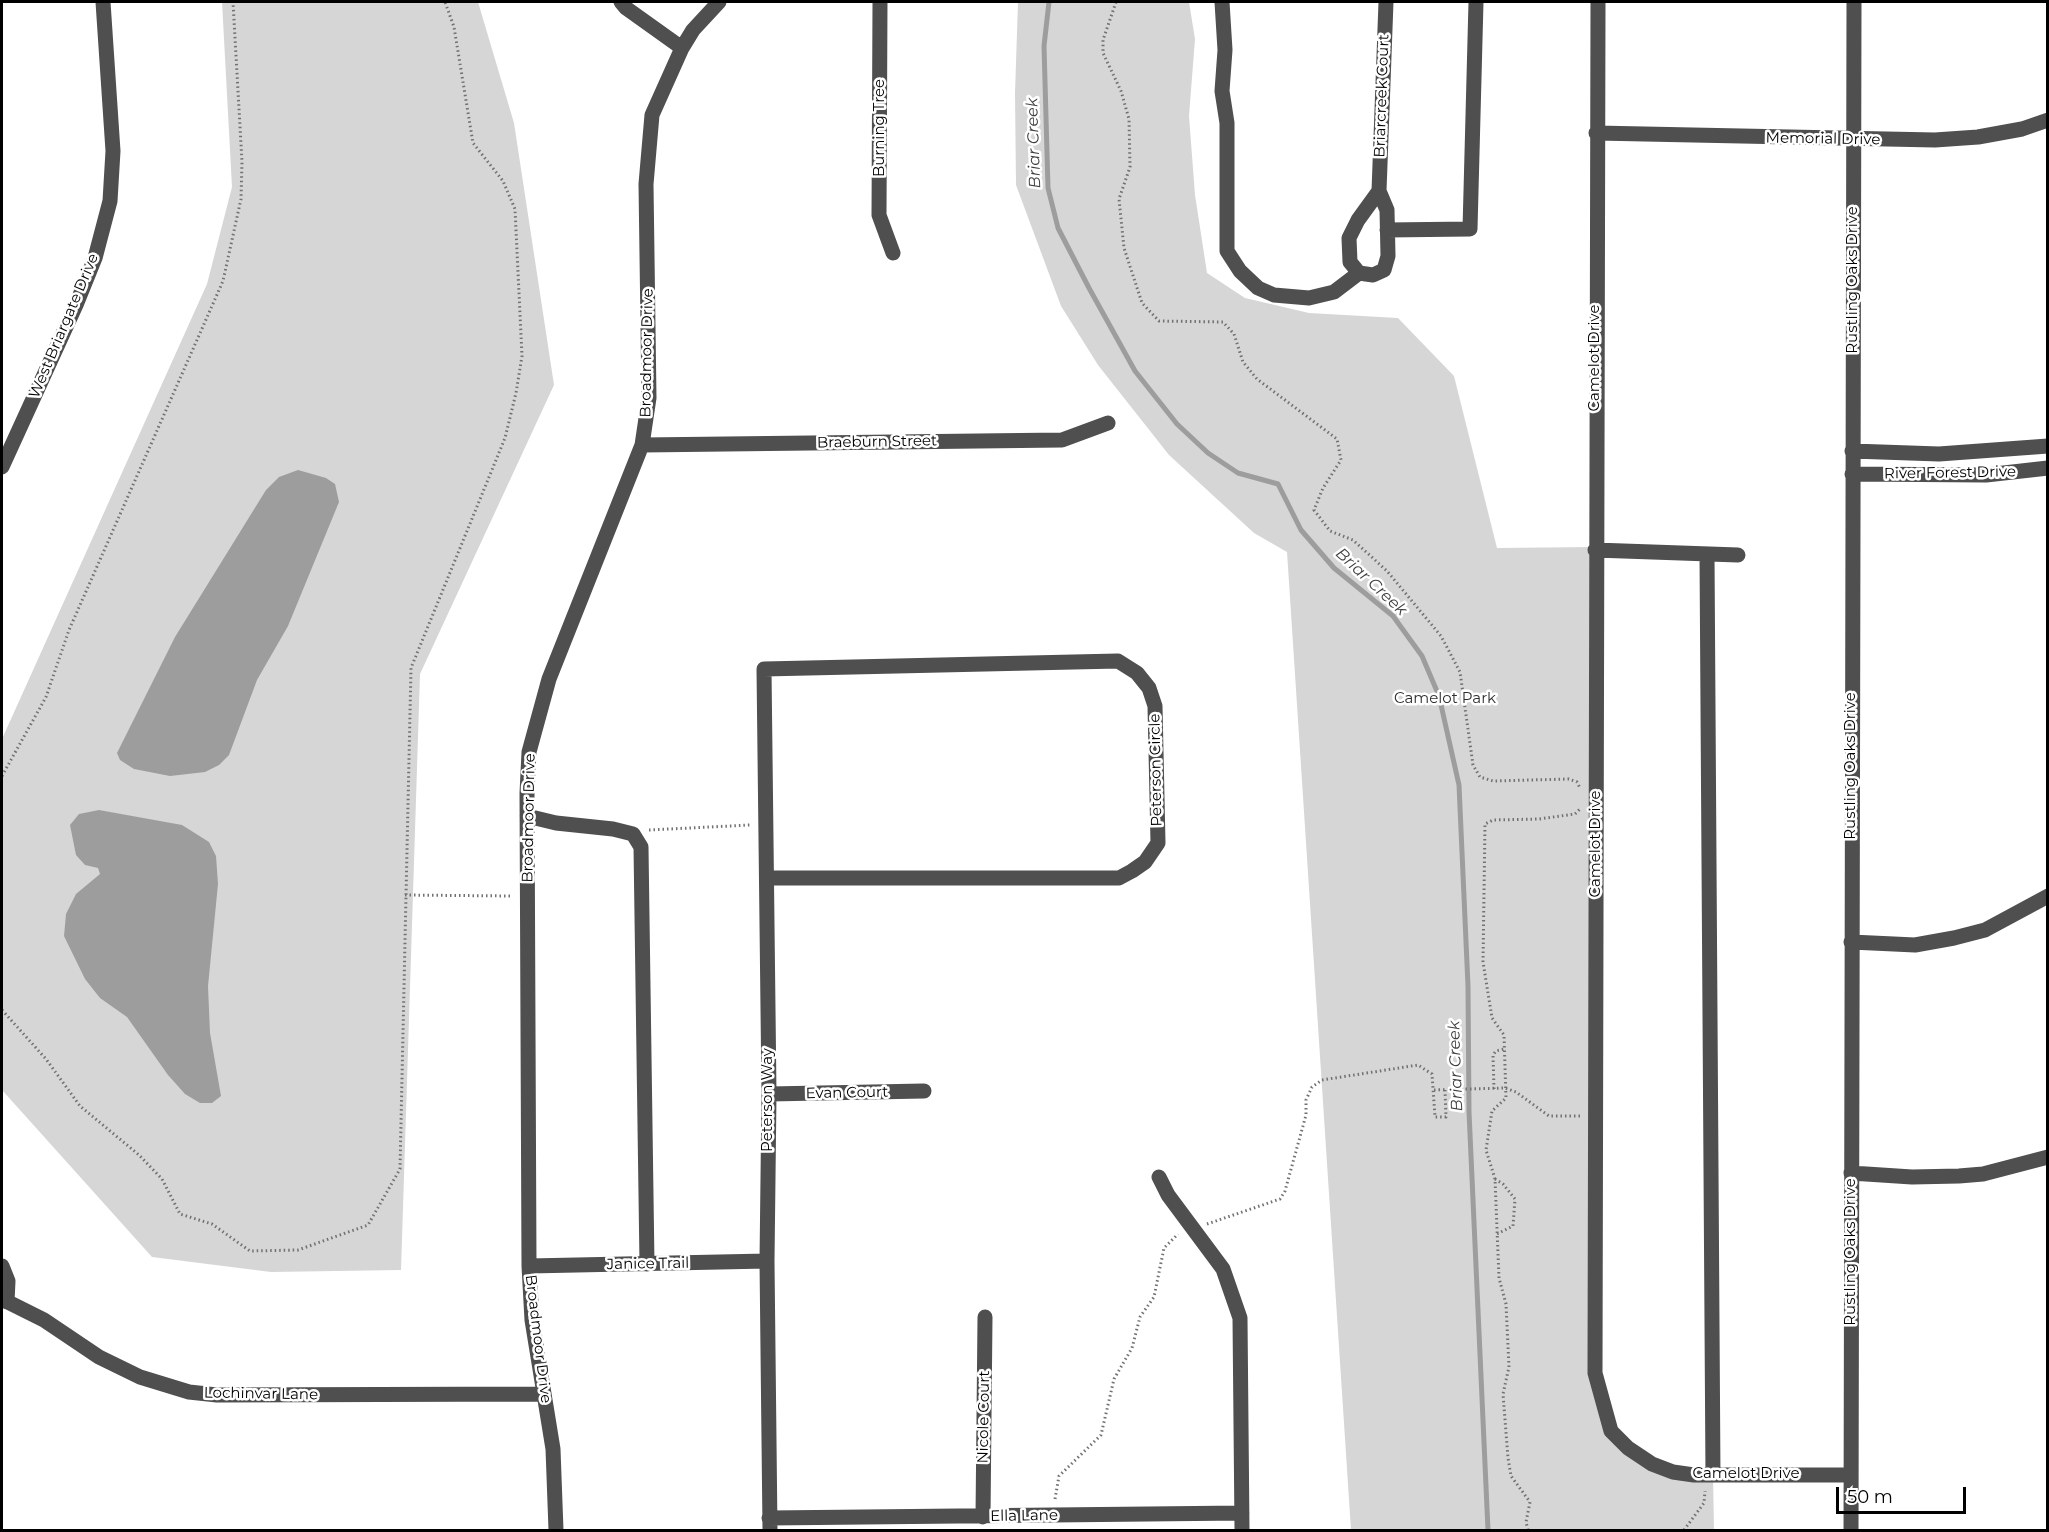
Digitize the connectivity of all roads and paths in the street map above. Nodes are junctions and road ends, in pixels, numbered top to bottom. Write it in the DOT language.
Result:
graph roads {
  1 [pos="103,2"];
  2 [pos="233,2"];
  3 [pos="445,2"];
  4 [pos="621,2"];
  5 [pos="719,2"];
  6 [pos="880,2"];
  7 [pos="1116,2"];
  8 [pos="1221,2"];
  9 [pos="1386,2"];
  10 [pos="1476,2"];
  11 [pos="1598,2"];
  12 [pos="1854,2"];
  13 [pos="682,48"];
  14 [pos="2048,120"];
  15 [pos="1596,133"];
  16 [pos="1854,140"];
  17 [pos="1379,191"];
  18 [pos="1387,230"];
  19 [pos="893,253"];
  20 [pos="1359,273"];
  21 [pos="1108,423"];
  22 [pos="642,445"];
  23 [pos="2048,446"];
  24 [pos="1852,451"];
  25 [pos="2,467"];
  26 [pos="2048,468"];
  27 [pos="1852,474"];
  28 [pos="1595,550"];
  29 [pos="1707,554"];
  30 [pos="1738,555"];
  31 [pos="764,669"];
  32 [pos="2,776"];
  33 [pos="1581,790"];
  34 [pos="1581,799"];
  35 [pos="527,816"];
  36 [pos="766,824"];
  37 [pos="633,834"];
  38 [pos="766,878"];
  39 [pos="405,895"];
  40 [pos="528,896"];
  41 [pos="2048,896"];
  42 [pos="1851,942"];
  43 [pos="2,1010"];
  44 [pos="1504,1049"];
  45 [pos="1506,1088"];
  46 [pos="1494,1089"];
  47 [pos="1445,1090"];
  48 [pos="924,1091"];
  49 [pos="769,1094"];
  50 [pos="1597,1117"];
  51 [pos="2048,1157"];
  52 [pos="1851,1173"];
  53 [pos="1159,1177"];
  54 [pos="1495,1179"];
  55 [pos="1497,1234"];
  56 [pos="767,1261"];
  57 [pos="647,1264"];
  58 [pos="2,1266"];
  59 [pos="529,1266"];
  60 [pos="4,1300"];
  61 [pos="985,1317"];
  62 [pos="544,1394"];
  63 [pos="1851,1474"];
  64 [pos="1708,1475"];
  65 [pos="1242,1513"];
  66 [pos="983,1517"];
  67 [pos="770,1524"];
  68 [pos="556,1530"];
  69 [pos="1242,1530"];
  70 [pos="1528,1530"];
  71 [pos="1684,1530"];
  72 [pos="1851,1530"];
  1 -- 25 [label="street, West Briargate Drive"];
  2 -- 32 [label="path"];
  3 -- 39 [label="path"];
  4 -- 13 [label="street"];
  5 -- 13 [label="street, Broadmoor Drive"];
  6 -- 19 [label="street, Burning Tree"];
  7 -- 33 [label="path"];
  8 -- 20 [label="street"];
  9 -- 17 [label="street, Briarcreek Court"];
  10 -- 18 [label="street"];
  11 -- 15 [label="street, Camelot Drive"];
  12 -- 16 [label="street, Rustling Oaks Drive"];
  13 -- 22 [label="street, Broadmoor Drive"];
  14 -- 16 [label="street, Memorial Drive"];
  15 -- 16 [label="street, Memorial Drive"];
  15 -- 28 [label="street, Camelot Drive"];
  16 -- 24 [label="street, Rustling Oaks Drive"];
  17 -- 18 [label="street, Briarcreek Court"];
  17 -- 20 [label="street"];
  18 -- 20 [label="street, Briarcreek Court"];
  21 -- 22 [label="street, Braeburn Street"];
  22 -- 35 [label="street, Broadmoor Drive"];
  23 -- 24 [label="street, River Forest Drive"];
  24 -- 27 [label="street, Rustling Oaks Drive"];
  26 -- 27 [label="street, River Forest Drive"];
  27 -- 42 [label="street, Rustling Oaks Drive"];
  28 -- 29 [label="street"];
  28 -- 50 [label="street, Camelot Drive"];
  29 -- 30 [label="street"];
  29 -- 64 [label="street"];
  31 -- 36 [label="street, Peterson Way"];
  31 -- 38 [label="street, Peterson Circle"];
  34 -- 44 [label="path"];
  35 -- 37 [label="street"];
  35 -- 40 [label="street, Broadmoor Drive"];
  36 -- 37 [label="path"];
  36 -- 38 [label="street, Peterson Way"];
  37 -- 57 [label="street"];
  38 -- 49 [label="street, Peterson Way"];
  39 -- 40 [label="path"];
  39 -- 43 [label="path"];
  40 -- 59 [label="street, Broadmoor Drive"];
  41 -- 42 [label="street"];
  42 -- 52 [label="street, Rustling Oaks Drive"];
  44 -- 45 [label="path"];
  44 -- 46 [label="path"];
  45 -- 46 [label="path"];
  45 -- 50 [label="path"];
  45 -- 54 [label="path"];
  46 -- 47 [label="path"];
  47 -- 47 [label="path"];
  48 -- 49 [label="street, Evan Court"];
  49 -- 56 [label="street, Peterson Way"];
  50 -- 64 [label="street, Camelot Drive"];
  51 -- 52 [label="street"];
  52 -- 63 [label="street, Rustling Oaks Drive"];
  53 -- 65 [label="street"];
  54 -- 55 [label="path"];
  54 -- 55 [label="path"];
  55 -- 70 [label="path"];
  56 -- 57 [label="street, Janice Trail"];
  56 -- 67 [label="street, Peterson Way"];
  57 -- 59 [label="street, Janice Trail"];
  58 -- 60 [label="street"];
  59 -- 62 [label="street, Broadmoor Drive"];
  60 -- 62 [label="street, Lochinvar Lane"];
  61 -- 66 [label="street, Nicole Court"];
  62 -- 68 [label="street, Broadmoor Drive"];
  63 -- 64 [label="street, Camelot Drive"];
  63 -- 72 [label="street, Rustling Oaks Drive"];
  64 -- 71 [label="path"];
  65 -- 66 [label="street, Ella Lane"];
  65 -- 69 [label="street"];
  66 -- 67 [label="street, Ella Lane"];
}
